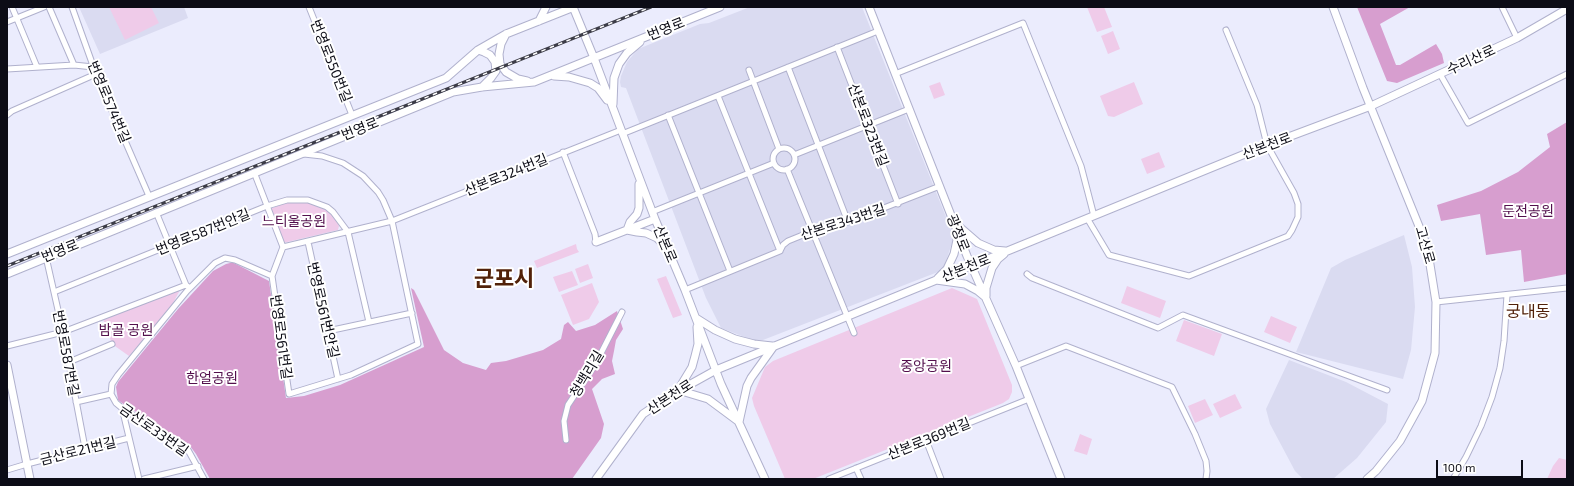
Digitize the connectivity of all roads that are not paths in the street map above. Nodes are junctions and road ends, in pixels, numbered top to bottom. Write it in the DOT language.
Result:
graph roads {
  1 [pos="12,7"];
  2 [pos="44,7"];
  3 [pos="49,7"];
  4 [pos="72,7"];
  5 [pos="309,7"];
  6 [pos="546,7"];
  7 [pos="573,7"];
  8 [pos="720,7"];
  9 [pos="869,7"];
  10 [pos="1333,7"];
  11 [pos="1502,7"];
  12 [pos="1567,9"];
  13 [pos="16,18"];
  14 [pos="539,21"];
  15 [pos="7,22"];
  16 [pos="1226,30"];
  17 [pos="878,31"];
  18 [pos="506,34"];
  19 [pos="644,38"];
  20 [pos="1517,38"];
  21 [pos="837,47"];
  22 [pos="478,50"];
  23 [pos="594,58"];
  24 [pos="74,65"];
  25 [pos="37,67"];
  26 [pos="94,67"];
  27 [pos="788,67"];
  28 [pos="7,69"];
  29 [pos="748,70"];
  30 [pos="96,74"];
  31 [pos="895,74"];
  32 [pos="1440,74"];
  33 [pos="1567,74"];
  34 [pos="549,76"];
  35 [pos="534,82"];
  36 [pos="753,82"];
  37 [pos="482,87"];
  38 [pos="718,96"];
  39 [pos="1371,106"];
  40 [pos="613,108"];
  41 [pos="909,109"];
  42 [pos="7,115"];
  43 [pos="352,115"];
  44 [pos="668,115"];
  45 [pos="868,125"];
  46 [pos="621,132"];
  47 [pos="819,145"];
  48 [pos="1267,145"];
  49 [pos="779,149"];
  50 [pos="563,152"];
  51 [pos="300,153"];
  52 [pos="794,155"];
  53 [pos="774,163"];
  54 [pos="787,170"];
  55 [pos="254,172"];
  56 [pos="748,173"];
  57 [pos="640,180"];
  58 [pos="940,186"];
  59 [pos="699,193"];
  60 [pos="149,196"];
  61 [pos="898,204"];
  62 [pos="267,206"];
  63 [pos="156,212"];
  64 [pos="653,215"];
  65 [pos="1090,217"];
  66 [pos="392,221"];
  67 [pos="848,222"];
  68 [pos="954,223"];
  69 [pos="627,230"];
  70 [pos="812,231"];
  71 [pos="348,232"];
  72 [pos="308,242"];
  73 [pos="596,242"];
  74 [pos="170,246"];
  75 [pos="283,247"];
  76 [pos="666,247"];
  77 [pos="780,251"];
  78 [pos="1008,251"];
  79 [pos="7,254"];
  80 [pos="46,257"];
  81 [pos="972,266"];
  82 [pos="730,271"];
  83 [pos="7,274"];
  84 [pos="1027,274"];
  85 [pos="272,276"];
  86 [pos="936,280"];
  87 [pos="188,286"];
  88 [pos="1567,288"];
  89 [pos="685,290"];
  90 [pos="54,292"];
  91 [pos="1507,295"];
  92 [pos="986,298"];
  93 [pos="1436,302"];
  94 [pos="622,312"];
  95 [pos="412,313"];
  96 [pos="847,316"];
  97 [pos="696,318"];
  98 [pos="369,322"];
  99 [pos="328,331"];
  100 [pos="63,332"];
  101 [pos="854,333"];
  102 [pos="112,344"];
  103 [pos="7,346"];
  104 [pos="774,346"];
  105 [pos="69,362"];
  106 [pos="7,365"];
  107 [pos="1016,366"];
  108 [pos="716,370"];
  109 [pos="8,375"];
  110 [pos="338,379"];
  111 [pos="678,390"];
  112 [pos="1387,390"];
  113 [pos="111,394"];
  114 [pos="1029,399"];
  115 [pos="76,402"];
  116 [pos="122,408"];
  117 [pos="739,422"];
  118 [pos="129,438"];
  119 [pos="566,440"];
  120 [pos="926,440"];
  121 [pos="85,448"];
  122 [pos="26,464"];
  123 [pos="198,466"];
  124 [pos="856,468"];
  125 [pos="7,470"];
  126 [pos="30,479"];
  127 [pos="139,479"];
  128 [pos="144,479"];
  129 [pos="204,479"];
  130 [pos="596,479"];
  131 [pos="765,479"];
  132 [pos="829,479"];
  133 [pos="861,479"];
  134 [pos="941,479"];
  135 [pos="1061,479"];
  136 [pos="1206,479"];
  137 [pos="1366,479"];
  138 [pos="1453,479"];
  1 -- 13 [label="street"];
  2 -- 13 [label="street"];
  3 -- 24 [label="street"];
  4 -- 26 [label="street, 번영로574번길"];
  5 -- 43 [label="street, 번영로550번길"];
  6 -- 14 [label="street"];
  7 -- 14 [label="street, 번영로"];
  7 -- 23 [label="street, 산본로"];
  8 -- 19 [label="street, 번영로"];
  9 -- 17 [label="street, 광정로"];
  10 -- 39 [label="street, 고산로"];
  11 -- 20 [label="street"];
  12 -- 20 [label="street, 수리산로"];
  13 -- 15 [label="street"];
  13 -- 25 [label="street"];
  14 -- 18 [label="street, 번영로"];
  16 -- 48 [label="street"];
  17 -- 21 [label="street"];
  17 -- 31 [label="street, 광정로"];
  18 -- 22 [label="street, 번영로"];
  18 -- 35 [label="street"];
  19 -- 23 [label="street, 번영로"];
  19 -- 40 [label="street"];
  20 -- 32 [label="street, 수리산로"];
  21 -- 27 [label="street"];
  21 -- 45 [label="street, 산본로323번길"];
  22 -- 37 [label="street"];
  22 -- 43 [label="street, 번영로"];
  23 -- 34 [label="street, 번영로"];
  23 -- 40 [label="street, 산본로"];
  24 -- 25 [label="street"];
  24 -- 26 [label="street"];
  25 -- 28 [label="street"];
  26 -- 30 [label="street, 번영로574번길"];
  27 -- 36 [label="street"];
  27 -- 47 [label="street"];
  29 -- 36 [label="street"];
  30 -- 42 [label="street"];
  30 -- 60 [label="street, 번영로574번길"];
  31 -- 41 [label="street, 광정로"];
  31 -- 65 [label="street"];
  32 -- 33 [label="street"];
  32 -- 39 [label="street, 수리산로"];
  34 -- 35 [label="street, 번영로"];
  34 -- 40 [label="street"];
  35 -- 37 [label="street, 번영로"];
  36 -- 38 [label="street"];
  36 -- 49 [label="street"];
  37 -- 51 [label="street, 번영로"];
  38 -- 44 [label="street"];
  38 -- 56 [label="street"];
  39 -- 48 [label="street, 산본천로"];
  39 -- 93 [label="street, 고산로"];
  40 -- 46 [label="street, 산본로"];
  41 -- 45 [label="street"];
  41 -- 58 [label="street, 광정로"];
  43 -- 60 [label="street, 번영로"];
  44 -- 46 [label="street"];
  44 -- 59 [label="street"];
  45 -- 47 [label="street"];
  45 -- 61 [label="street, 산본로323번길"];
  46 -- 50 [label="street, 산본로324번길"];
  46 -- 57 [label="street, 산본로"];
  47 -- 52 [label="street"];
  47 -- 67 [label="street"];
  48 -- 65 [label="street, 산본천로"];
  48 -- 65 [label="street"];
  49 -- 52 [label="street"];
  49 -- 53 [label="street"];
  50 -- 66 [label="street, 산본로324번길"];
  50 -- 73 [label="street"];
  51 -- 55 [label="street, 번영로"];
  51 -- 66 [label="street"];
  52 -- 54 [label="street"];
  53 -- 54 [label="street"];
  53 -- 56 [label="street"];
  54 -- 70 [label="street"];
  55 -- 62 [label="street"];
  55 -- 63 [label="street, 번영로"];
  56 -- 59 [label="street"];
  56 -- 77 [label="street"];
  57 -- 64 [label="street, 산본로"];
  57 -- 69 [label="street"];
  58 -- 61 [label="street, 산본로343번길"];
  58 -- 68 [label="street, 광정로"];
  59 -- 64 [label="street"];
  59 -- 82 [label="street"];
  60 -- 79 [label="street, 번영로"];
  61 -- 67 [label="street, 산본로343번길"];
  62 -- 71 [label="street, 번영로587번안길"];
  62 -- 74 [label="street, 번영로587번안길"];
  62 -- 75 [label="street"];
  63 -- 74 [label="street"];
  63 -- 80 [label="street, 번영로"];
  64 -- 69 [label="street"];
  64 -- 76 [label="street, 산본로"];
  65 -- 78 [label="street, 산본천로"];
  66 -- 71 [label="street, 산본로324번길"];
  66 -- 95 [label="street"];
  67 -- 70 [label="street, 산본로343번길"];
  68 -- 78 [label="street"];
  68 -- 81 [label="street, 광정로"];
  68 -- 86 [label="street"];
  69 -- 73 [label="street"];
  69 -- 76 [label="street"];
  70 -- 77 [label="street, 산본로343번길"];
  70 -- 96 [label="street"];
  71 -- 72 [label="street, 산본로324번길"];
  71 -- 98 [label="street, 번영로587번안길"];
  72 -- 75 [label="street, 산본로324번길"];
  72 -- 99 [label="street, 번영로561번안길"];
  74 -- 87 [label="street"];
  74 -- 90 [label="street, 번영로587번안길"];
  75 -- 85 [label="street, 번영로561번길"];
  76 -- 89 [label="street, 산본로"];
  77 -- 82 [label="street, 산본로343번길"];
  78 -- 81 [label="street, 산본천로"];
  78 -- 92 [label="street"];
  80 -- 83 [label="street, 번영로"];
  80 -- 90 [label="street, 번영로587번길"];
  81 -- 86 [label="street, 산본천로"];
  81 -- 92 [label="street, 광정로"];
  82 -- 89 [label="street, 산본로343번길"];
  84 -- 112 [label="street"];
  85 -- 87 [label="street, 금산로33번길"];
  85 -- 110 [label="street, 번영로561번길"];
  86 -- 92 [label="street"];
  86 -- 96 [label="street, 산본천로"];
  87 -- 100 [label="street"];
  87 -- 113 [label="street, 금산로33번길"];
  88 -- 91 [label="street"];
  89 -- 97 [label="street, 산본로"];
  90 -- 100 [label="street, 번영로587번길"];
  91 -- 93 [label="street"];
  91 -- 138 [label="street"];
  92 -- 107 [label="street, 광정로"];
  93 -- 137 [label="street, 고산로"];
  94 -- 119 [label="street, 청백리길"];
  95 -- 98 [label="street"];
  95 -- 110 [label="street, 번영로561번길"];
  96 -- 101 [label="street"];
  96 -- 104 [label="street, 산본천로"];
  97 -- 104 [label="street"];
  97 -- 108 [label="street, 산본로"];
  97 -- 111 [label="street"];
  98 -- 99 [label="street"];
  99 -- 110 [label="street, 번영로561번안길"];
  100 -- 103 [label="street"];
  100 -- 105 [label="street, 번영로587번길"];
  102 -- 105 [label="street"];
  104 -- 108 [label="street, 산본천로"];
  104 -- 117 [label="street"];
  105 -- 115 [label="street, 번영로587번길"];
  106 -- 109 [label="street"];
  107 -- 114 [label="street, 광정로"];
  107 -- 136 [label="street"];
  108 -- 111 [label="street, 산본천로"];
  108 -- 117 [label="street, 산본로"];
  109 -- 122 [label="street"];
  111 -- 117 [label="street"];
  111 -- 130 [label="street, 산본천로"];
  113 -- 115 [label="street"];
  113 -- 116 [label="street, 금산로33번길"];
  114 -- 120 [label="street, 산본로369번길"];
  114 -- 135 [label="street, 광정로"];
  115 -- 121 [label="street, 번영로587번길"];
  116 -- 118 [label="street"];
  116 -- 123 [label="street, 금산로33번길"];
  117 -- 131 [label="street, 산본로"];
  118 -- 121 [label="street, 금산로21번길"];
  118 -- 127 [label="street"];
  120 -- 124 [label="street, 산본로369번길"];
  120 -- 134 [label="street"];
  121 -- 122 [label="street, 금산로21번길"];
  122 -- 125 [label="street, 금산로21번길"];
  122 -- 126 [label="street"];
  123 -- 128 [label="street"];
  123 -- 129 [label="street, 금산로33번길"];
  124 -- 132 [label="street, 산본로369번길"];
  124 -- 133 [label="street"];
}
